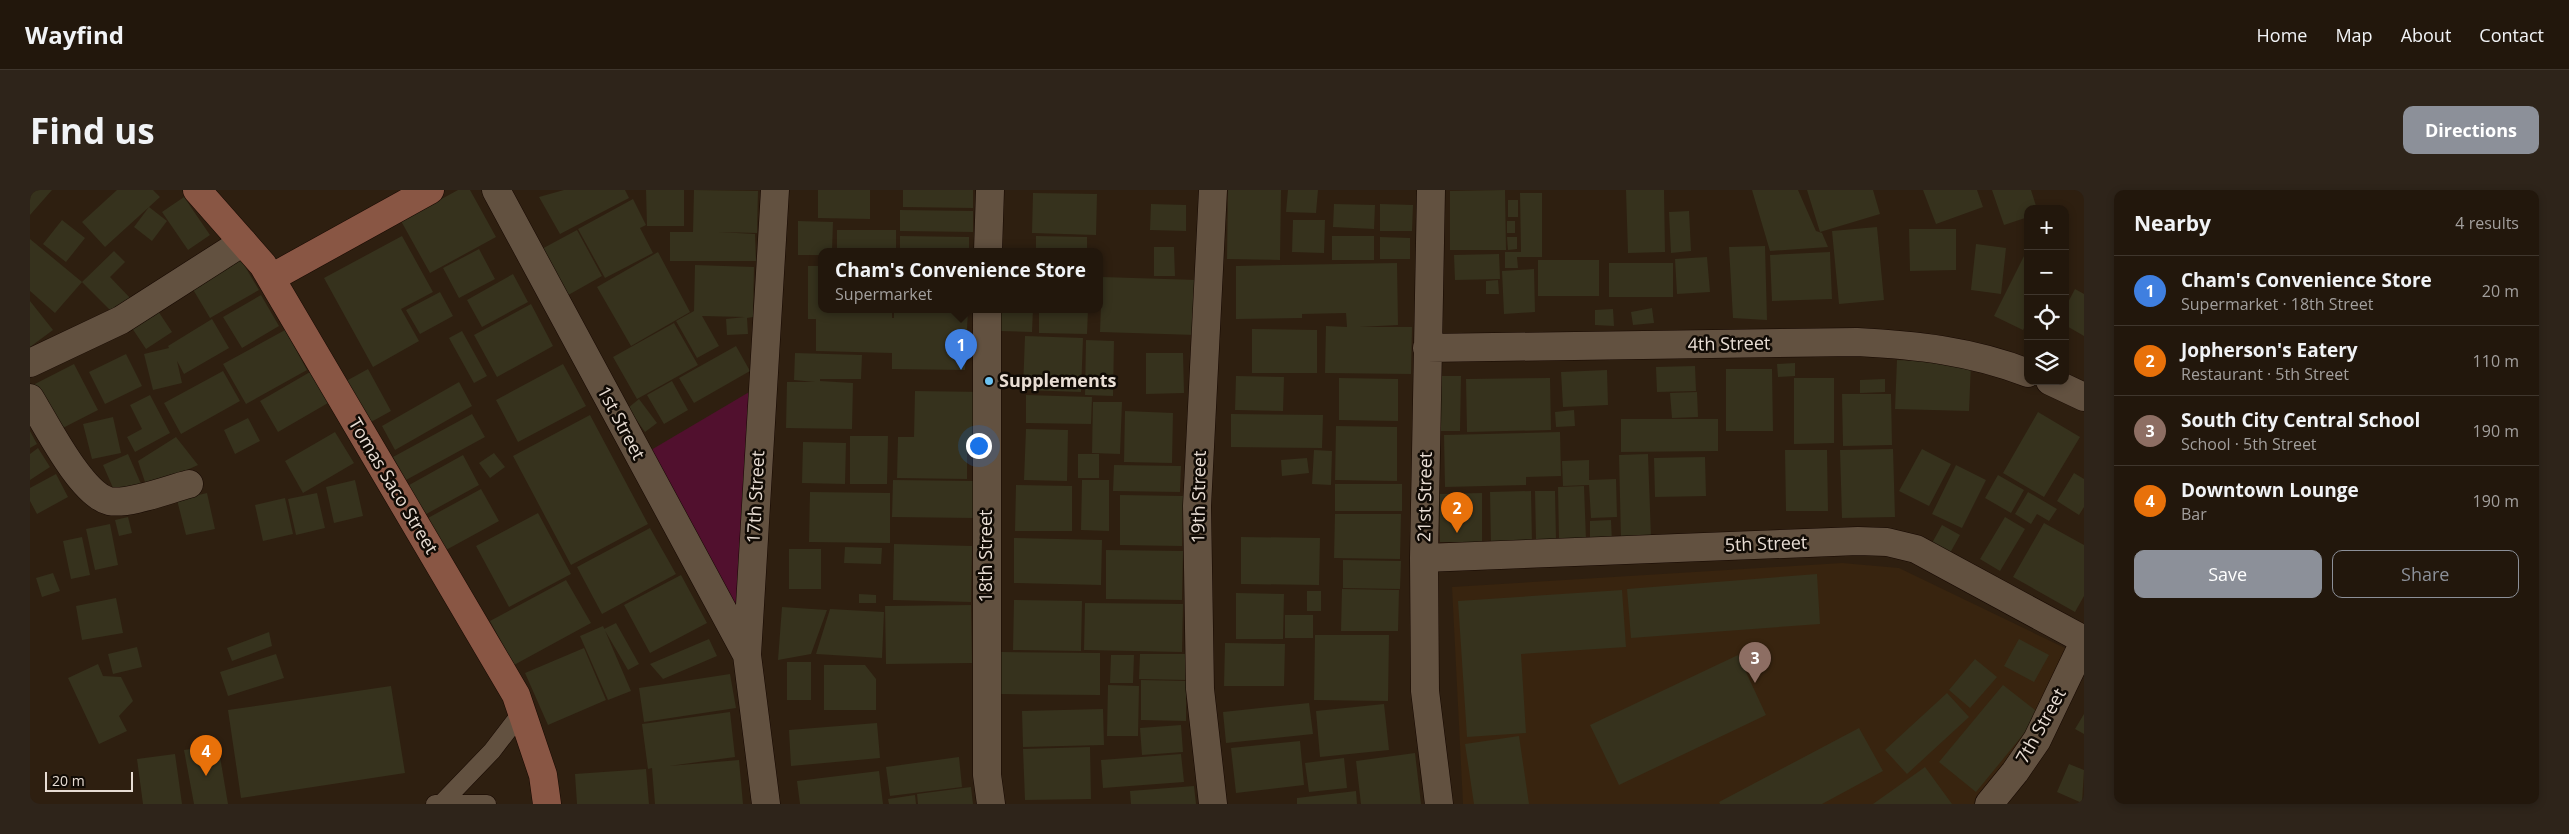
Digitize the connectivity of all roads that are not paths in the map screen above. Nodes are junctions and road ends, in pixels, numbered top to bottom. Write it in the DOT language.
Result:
graph roads {
  1 [pos="196,190"];
  2 [pos="430,190"];
  3 [pos="496,190"];
  4 [pos="775,190"];
  5 [pos="990,190"];
  6 [pos="1213,190"];
  7 [pos="1431,190"];
  8 [pos="243,242"];
  9 [pos="988,248"];
  10 [pos="271,278"];
  11 [pos="987,313"];
  12 [pos="1427,348"];
  13 [pos="30,363"];
  14 [pos="2024,372"];
  15 [pos="2058,385"];
  16 [pos="2084,397"];
  17 [pos="30,398"];
  18 [pos="189,484"];
  19 [pos="1424,558"];
  20 [pos="2084,641"];
  21 [pos="747,655"];
  22 [pos="522,712"];
  23 [pos="437,804"];
  24 [pos="487,804"];
  25 [pos="547,804"];
  26 [pos="766,804"];
  27 [pos="991,804"];
  28 [pos="1213,804"];
  29 [pos="1439,804"];
  30 [pos="1989,804"];
  1 -- 8 [label="street, Tomas Saco Street"];
  2 -- 10 [label="street"];
  3 -- 21 [label="street, 1st Street"];
  4 -- 21 [label="street, 17th Street"];
  5 -- 9 [label="street"];
  6 -- 28 [label="street, 19th Street"];
  7 -- 12 [label="street, 21st Street"];
  8 -- 10 [label="street, Tomas Saco Street"];
  8 -- 13 [label="street"];
  10 -- 22 [label="street, Tomas Saco Street"];
  11 -- 27 [label="street, 18th Street"];
  12 -- 14 [label="street, 4th Street"];
  12 -- 19 [label="street, 21st Street"];
  15 -- 16 [label="street"];
  17 -- 18 [label="street"];
  19 -- 20 [label="street, 5th Street"];
  19 -- 29 [label="street, 21st Street"];
  20 -- 30 [label="street, 7th Street"];
  21 -- 26 [label="street, 17th Street"];
  22 -- 23 [label="lane"];
  22 -- 25 [label="street, Tomas Saco Street"];
  23 -- 24 [label="lane"];
}
